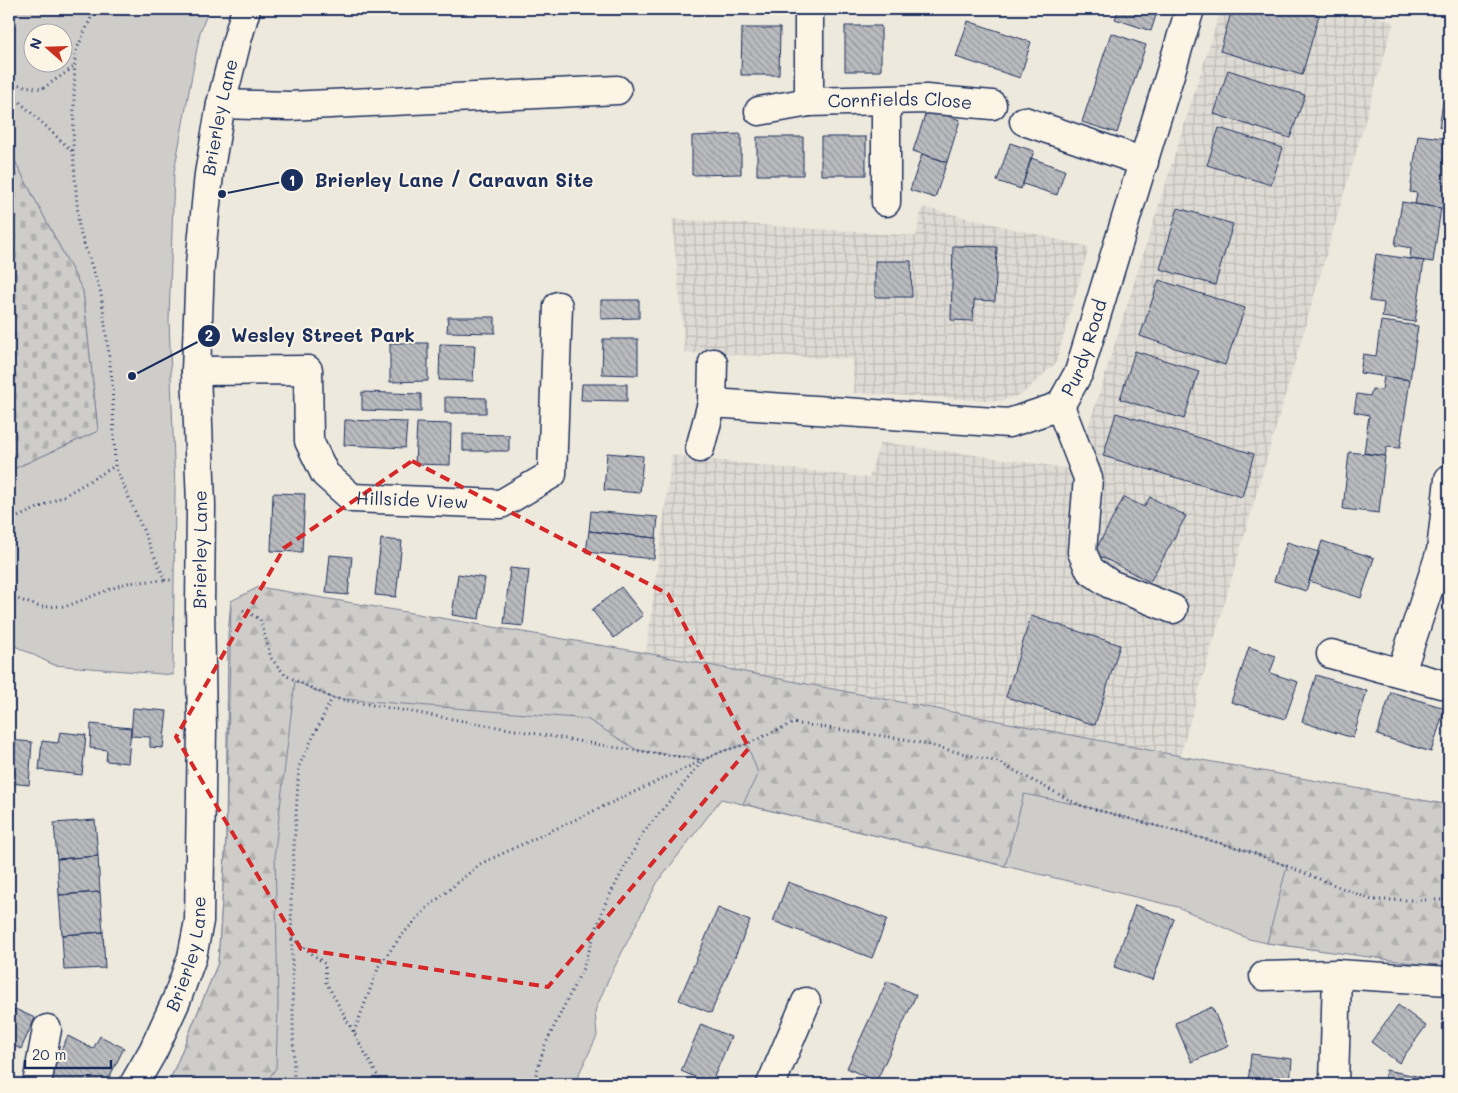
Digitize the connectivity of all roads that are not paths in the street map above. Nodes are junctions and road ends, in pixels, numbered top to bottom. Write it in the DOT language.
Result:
graph roads {
  1 [pos="246,9"];
  2 [pos="809,9"];
  3 [pos="1190,9"];
  4 [pos="617,90"];
  5 [pos="886,101"];
  6 [pos="809,102"];
  7 [pos="222,104"];
  8 [pos="992,105"];
  9 [pos="758,111"];
  10 [pos="1024,121"];
  11 [pos="1144,162"];
  12 [pos="886,202"];
  13 [pos="558,306"];
  14 [pos="713,363"];
  15 [pos="196,370"];
  16 [pos="712,403"];
  17 [pos="1060,406"];
  18 [pos="700,448"];
  19 [pos="1449,479"];
  20 [pos="1445,552"];
  21 [pos="1173,609"];
  22 [pos="1331,654"];
  23 [pos="1401,672"];
  24 [pos="1442,684"];
  25 [pos="1337,974"];
  26 [pos="1264,976"];
  27 [pos="1449,981"];
  28 [pos="806,1002"];
  29 [pos="47,1029"];
  30 [pos="37,1084"];
  31 [pos="134,1084"];
  32 [pos="771,1084"];
  33 [pos="1334,1084"];
  1 -- 7 [label="street, Brierley Lane"];
  2 -- 6 [label="street, Cornfields Close"];
  3 -- 11 [label="street, Purdy Road"];
  4 -- 7 [label="street"];
  5 -- 6 [label="street, Cornfields Close"];
  5 -- 8 [label="street, Cornfields Close"];
  5 -- 12 [label="street"];
  6 -- 9 [label="street, Cornfields Close"];
  7 -- 15 [label="street, Brierley Lane"];
  10 -- 11 [label="street"];
  11 -- 17 [label="street, Purdy Road"];
  13 -- 15 [label="street, Hillside View"];
  14 -- 16 [label="street"];
  15 -- 31 [label="street, Brierley Lane"];
  16 -- 17 [label="street, Purdy Road"];
  16 -- 18 [label="street"];
  17 -- 21 [label="street"];
  19 -- 20 [label="street"];
  20 -- 23 [label="street"];
  22 -- 23 [label="street"];
  23 -- 24 [label="street"];
  25 -- 26 [label="street"];
  25 -- 27 [label="street"];
  25 -- 33 [label="street"];
  28 -- 32 [label="street"];
  29 -- 30 [label="street"];
}
